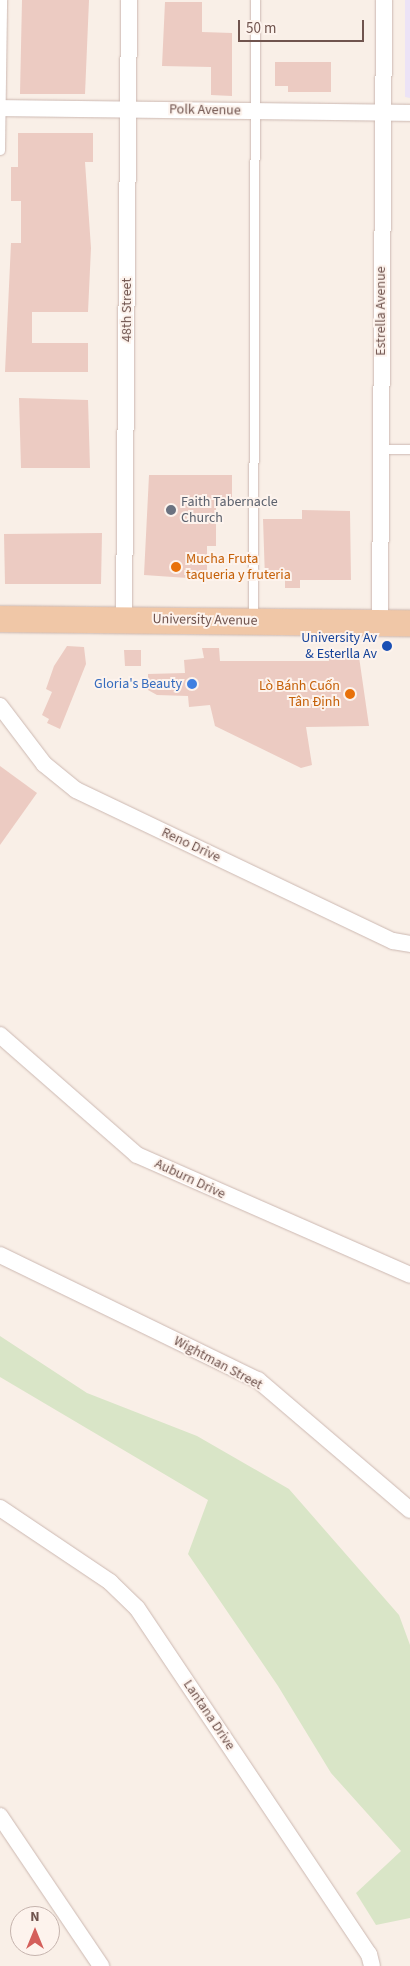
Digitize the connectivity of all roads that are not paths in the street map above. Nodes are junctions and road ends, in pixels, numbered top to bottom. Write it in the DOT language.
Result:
graph roads {
  1 [pos="2,0"];
  2 [pos="129,0"];
  3 [pos="255,0"];
  4 [pos="384,0"];
  5 [pos="0,108"];
  6 [pos="127,110"];
  7 [pos="254,111"];
  8 [pos="383,113"];
  9 [pos="410,113"];
  10 [pos="0,150"];
  11 [pos="380,449"];
  12 [pos="410,450"];
  13 [pos="0,619"];
  14 [pos="124,620"];
  15 [pos="253,621"];
  16 [pos="380,622"];
  17 [pos="409,628"];
  18 [pos="0,706"];
  19 [pos="410,944"];
  20 [pos="0,1035"];
  21 [pos="0,1255"];
  22 [pos="410,1275"];
  23 [pos="0,1508"];
  24 [pos="410,1510"];
  25 [pos="0,1816"];
  26 [pos="101,1966"];
  27 [pos="372,1966"];
  1 -- 5 [label="lane"];
  2 -- 6 [label="street, 48th Street"];
  3 -- 7 [label="lane"];
  4 -- 8 [label="street, Estrella Avenue"];
  5 -- 6 [label="street, Polk Avenue"];
  5 -- 10 [label="lane"];
  6 -- 7 [label="street, Polk Avenue"];
  6 -- 14 [label="street, 48th Street"];
  7 -- 8 [label="street, Polk Avenue"];
  7 -- 15 [label="lane"];
  8 -- 9 [label="street, Polk Avenue"];
  8 -- 11 [label="street, Estrella Avenue"];
  11 -- 12 [label="lane"];
  11 -- 16 [label="street, Estrella Avenue"];
  13 -- 14 [label="main road, University Avenue"];
  14 -- 15 [label="main road, University Avenue"];
  15 -- 16 [label="main road, University Avenue"];
  16 -- 17 [label="main road, University Avenue"];
  18 -- 19 [label="street, Reno Drive"];
  20 -- 22 [label="street, Auburn Drive"];
  21 -- 24 [label="street, Wightman Street"];
  23 -- 27 [label="street, Lantana Drive"];
  25 -- 26 [label="street"];
}
